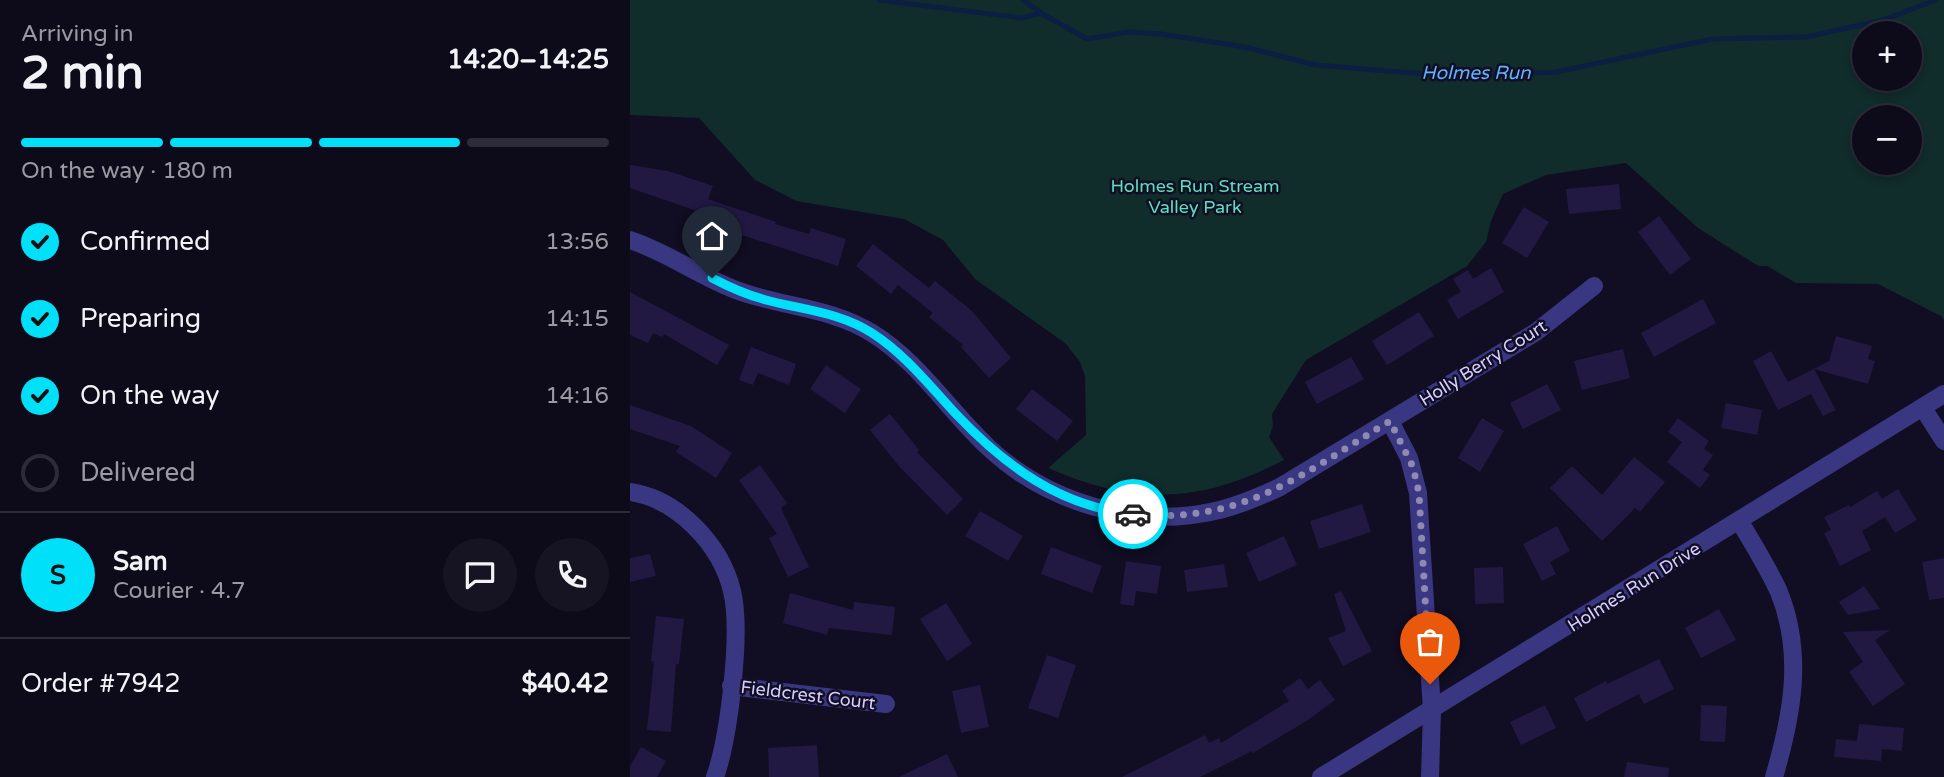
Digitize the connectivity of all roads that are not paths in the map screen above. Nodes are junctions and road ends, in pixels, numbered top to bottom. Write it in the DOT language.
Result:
graph roads {
  1 [pos="630,240"];
  2 [pos="1594,286"];
  3 [pos="1944,394"];
  4 [pos="1923,408"];
  5 [pos="1390,421"];
  6 [pos="1944,441"];
  7 [pos="630,492"];
  8 [pos="1740,522"];
  9 [pos="731,686"];
  10 [pos="886,704"];
  11 [pos="1432,710"];
  12 [pos="715,777"];
  13 [pos="1321,777"];
  14 [pos="1430,777"];
  15 [pos="1774,777"];
  1 -- 5 [label="street, Holly Berry Court"];
  2 -- 5 [label="street, Holly Berry Court"];
  3 -- 4 [label="street, Holmes Run Drive"];
  4 -- 6 [label="street"];
  4 -- 8 [label="street, Holmes Run Drive"];
  5 -- 11 [label="street"];
  7 -- 9 [label="street"];
  8 -- 11 [label="street, Holmes Run Drive"];
  8 -- 15 [label="street"];
  9 -- 10 [label="street, Fieldcrest Court"];
  9 -- 12 [label="street"];
  11 -- 13 [label="street, Holmes Run Drive"];
  11 -- 14 [label="street"];
}
